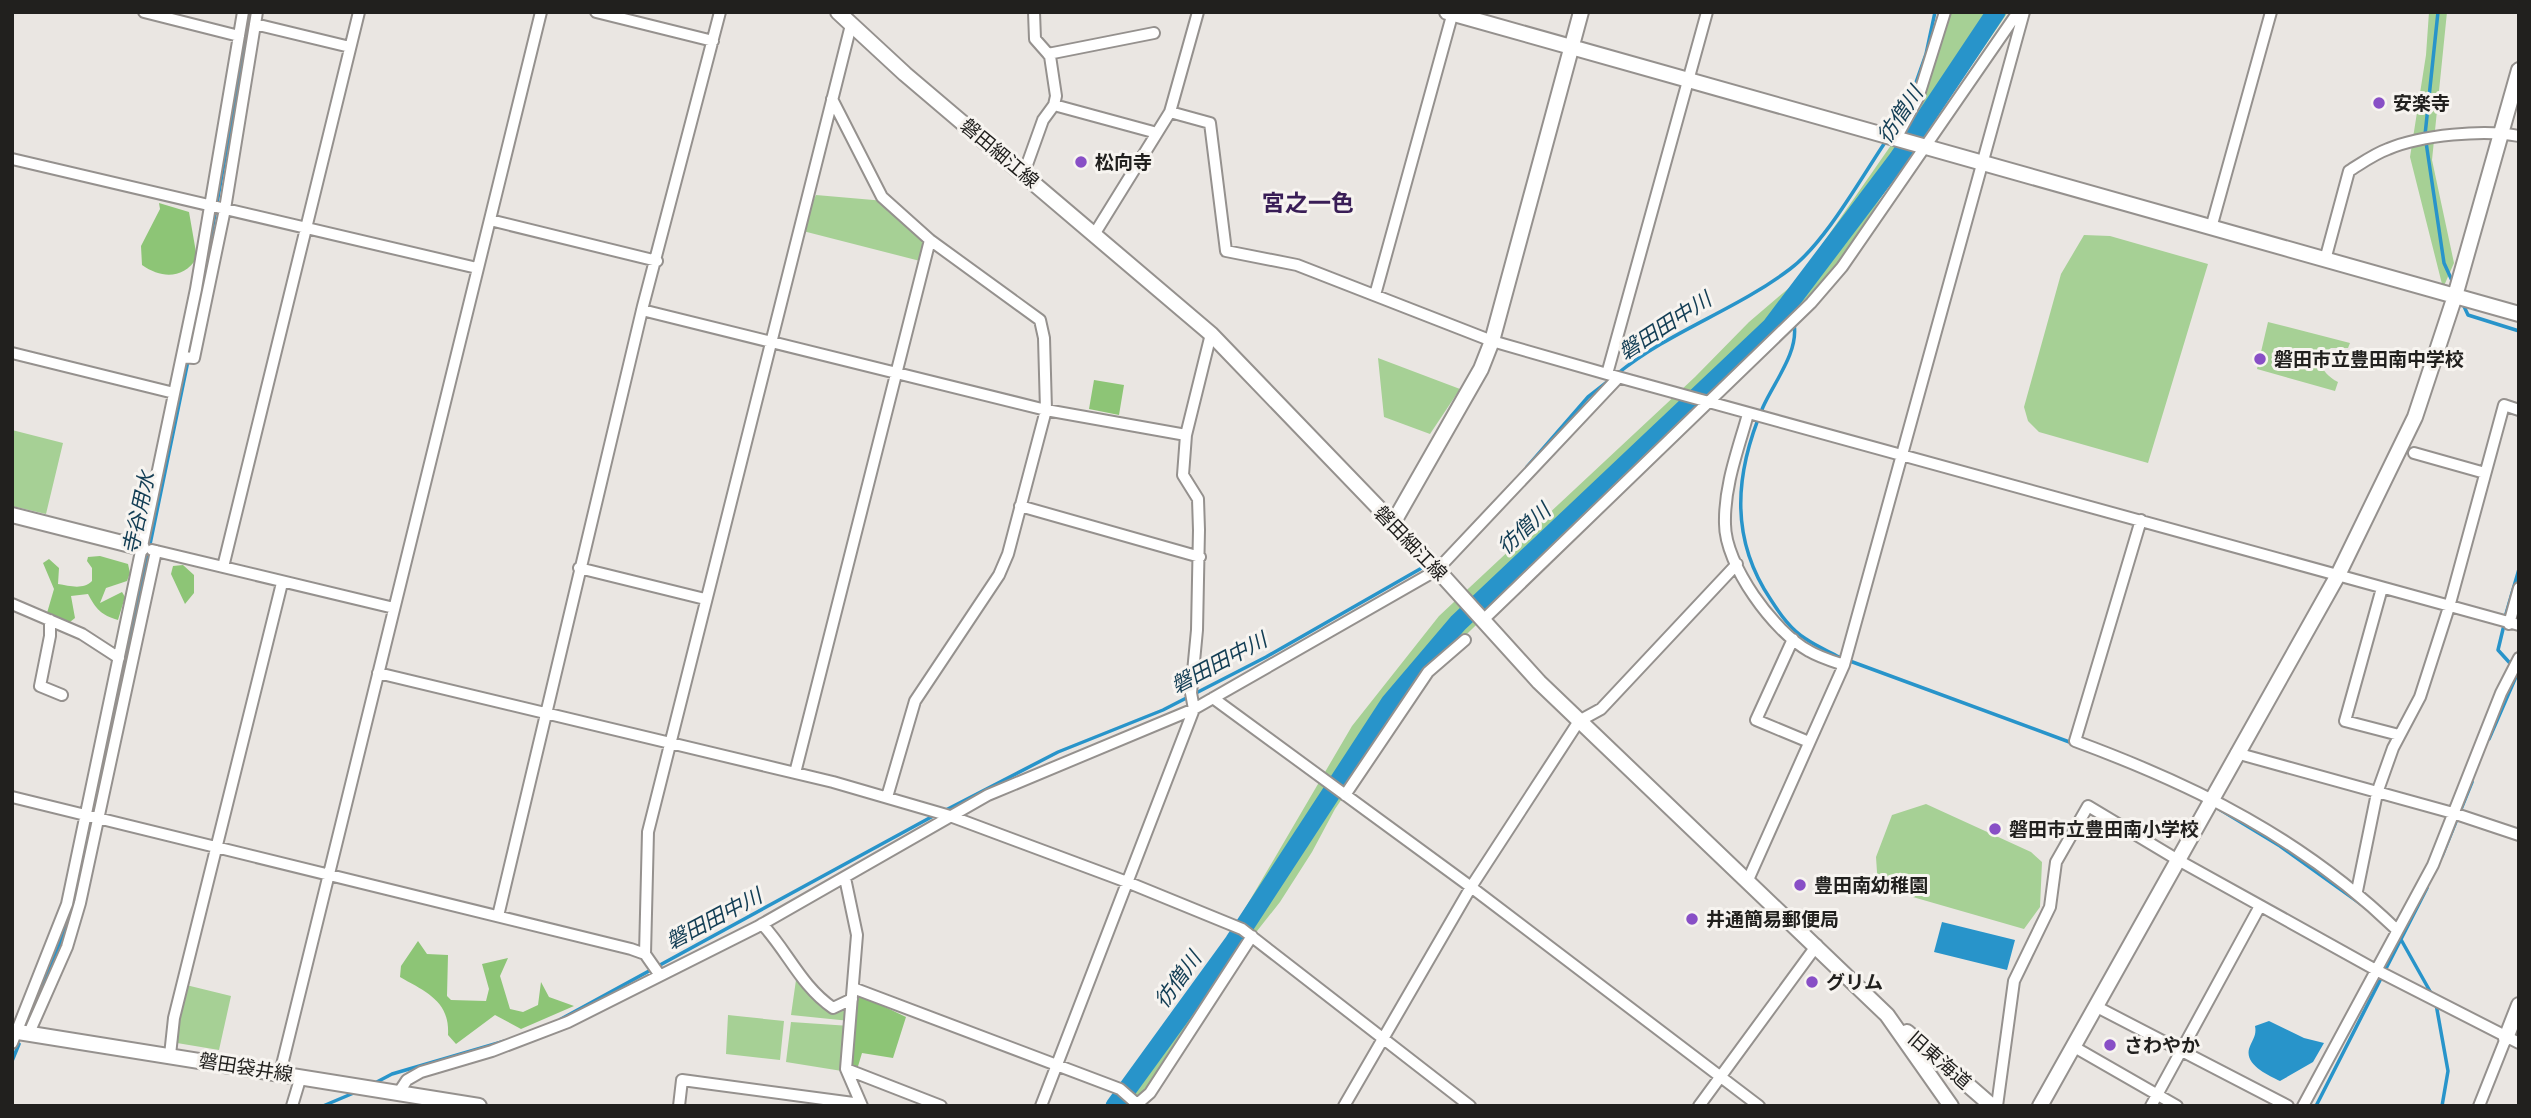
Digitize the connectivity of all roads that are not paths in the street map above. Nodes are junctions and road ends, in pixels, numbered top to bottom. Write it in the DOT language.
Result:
graph roads {
  1 [pos="144,12"];
  2 [pos="243,12"];
  3 [pos="359,12"];
  4 [pos="541,12"];
  5 [pos="597,12"];
  6 [pos="720,12"];
  7 [pos="838,12"];
  8 [pos="1034,12"];
  9 [pos="1198,12"];
  10 [pos="1581,12"];
  11 [pos="1707,12"];
  12 [pos="1945,12"];
  13 [pos="2018,12"];
  14 [pos="2024,12"];
  15 [pos="2271,12"];
  16 [pos="1451,13"];
  17 [pos="256,18"];
  18 [pos="851,25"];
  19 [pos="1154,33"];
  20 [pos="239,36"];
  21 [pos="713,41"];
  22 [pos="350,47"];
  23 [pos="1572,48"];
  24 [pos="1048,54"];
  25 [pos="2519,70"];
  26 [pos="1688,79"];
  27 [pos="832,99"];
  28 [pos="1054,105"];
  29 [pos="1170,112"];
  30 [pos="2501,132"];
  31 [pos="1157,133"];
  32 [pos="2519,136"];
  33 [pos="1896,138"];
  34 [pos="1924,146"];
  35 [pos="12,159"];
  36 [pos="1983,165"];
  37 [pos="1024,173"];
  38 [pos="211,206"];
  39 [pos="225,209"];
  40 [pos="490,220"];
  41 [pos="305,228"];
  42 [pos="2211,228"];
  43 [pos="1095,233"];
  44 [pos="930,240"];
  45 [pos="2325,260"];
  46 [pos="657,261"];
  47 [pos="477,268"];
  48 [pos="1375,295"];
  49 [pos="2455,296"];
  50 [pos="642,310"];
  51 [pos="2519,314"];
  52 [pos="1212,334"];
  53 [pos="772,341"];
  54 [pos="1492,341"];
  55 [pos="12,354"];
  56 [pos="182,357"];
  57 [pos="895,373"];
  58 [pos="1612,376"];
  59 [pos="174,393"];
  60 [pos="1706,402"];
  61 [pos="1046,410"];
  62 [pos="2519,410"];
  63 [pos="1748,414"];
  64 [pos="1186,435"];
  65 [pos="2414,453"];
  66 [pos="1903,457"];
  67 [pos="2485,473"];
  68 [pos="1020,506"];
  69 [pos="12,515"];
  70 [pos="2141,520"];
  71 [pos="1392,525"];
  72 [pos="149,549"];
  73 [pos="1200,557"];
  74 [pos="1737,564"];
  75 [pos="223,567"];
  76 [pos="579,568"];
  77 [pos="1437,570"];
  78 [pos="2337,575"];
  79 [pos="282,583"];
  80 [pos="2382,588"];
  81 [pos="2519,589"];
  82 [pos="705,599"];
  83 [pos="12,604"];
  84 [pos="2449,607"];
  85 [pos="394,608"];
  86 [pos="50,620"];
  87 [pos="1482,621"];
  88 [pos="2514,625"];
  89 [pos="1793,639"];
  90 [pos="1465,640"];
  91 [pos="119,658"];
  92 [pos="2519,658"];
  93 [pos="1844,665"];
  94 [pos="378,673"];
  95 [pos="62,695"];
  96 [pos="1213,698"];
  97 [pos="1194,709"];
  98 [pos="547,714"];
  99 [pos="1579,721"];
  100 [pos="2399,735"];
  101 [pos="1808,742"];
  102 [pos="670,744"];
  103 [pos="2236,753"];
  104 [pos="795,773"];
  105 [pos="2377,793"];
  106 [pos="1345,795"];
  107 [pos="12,797"];
  108 [pos="887,797"];
  109 [pos="2211,797"];
  110 [pos="2453,813"];
  111 [pos="85,815"];
  112 [pos="950,816"];
  113 [pos="99,818"];
  114 [pos="2519,835"];
  115 [pos="216,847"];
  116 [pos="2178,860"];
  117 [pos="330,875"];
  118 [pos="845,878"];
  119 [pos="1748,880"];
  120 [pos="1127,882"];
  121 [pos="1471,887"];
  122 [pos="2357,891"];
  123 [pos="2260,906"];
  124 [pos="498,916"];
  125 [pos="762,924"];
  126 [pos="2397,930"];
  127 [pos="1247,932"];
  128 [pos="1817,945"];
  129 [pos="645,954"];
  130 [pos="2376,970"];
  131 [pos="659,974"];
  132 [pos="852,994"];
  133 [pos="2519,1005"];
  134 [pos="2098,1007"];
  135 [pos="1887,1015"];
  136 [pos="17,1035"];
  137 [pos="1381,1038"];
  138 [pos="2512,1041"];
  139 [pos="2076,1048"];
  140 [pos="2182,1051"];
  141 [pos="170,1055"];
  142 [pos="1057,1065"];
  143 [pos="846,1069"];
  144 [pos="280,1073"];
  145 [pos="301,1076"];
  146 [pos="1721,1076"];
  147 [pos="400,1092"];
  148 [pos="2154,1101"];
  149 [pos="861,1105"];
  150 [pos="1136,1105"];
  151 [pos="292,1106"];
  152 [pos="479,1106"];
  153 [pos="679,1106"];
  154 [pos="941,1106"];
  155 [pos="1041,1106"];
  156 [pos="1345,1106"];
  157 [pos="1470,1106"];
  158 [pos="1699,1106"];
  159 [pos="1759,1106"];
  160 [pos="1951,1106"];
  161 [pos="1995,1106"];
  162 [pos="2040,1106"];
  163 [pos="2177,1106"];
  164 [pos="2288,1106"];
  165 [pos="2303,1106"];
  166 [pos="2479,1106"];
  1 -- 20 [label="street"];
  2 -- 20 [label="street"];
  3 -- 22 [label="street"];
  4 -- 40 [label="street"];
  5 -- 21 [label="street"];
  6 -- 21 [label="street"];
  7 -- 18 [label="street, 磐田細江線"];
  8 -- 24 [label="street"];
  9 -- 29 [label="street"];
  10 -- 23 [label="street"];
  11 -- 26 [label="street"];
  12 -- 33 [label="street"];
  13 -- 34 [label="street"];
  14 -- 36 [label="street"];
  15 -- 42 [label="street"];
  16 -- 23 [label="street"];
  16 -- 48 [label="street"];
  17 -- 22 [label="street"];
  17 -- 39 [label="street"];
  18 -- 27 [label="street"];
  18 -- 37 [label="street, 磐田細江線"];
  19 -- 24 [label="street"];
  20 -- 38 [label="street"];
  21 -- 46 [label="street"];
  22 -- 41 [label="street"];
  23 -- 26 [label="street"];
  23 -- 54 [label="street"];
  24 -- 28 [label="street"];
  25 -- 30 [label="street"];
  26 -- 33 [label="street"];
  26 -- 58 [label="street"];
  27 -- 44 [label="street"];
  27 -- 53 [label="street"];
  28 -- 31 [label="street"];
  28 -- 37 [label="street"];
  29 -- 31 [label="street"];
  29 -- 48 [label="street"];
  30 -- 32 [label="street"];
  30 -- 45 [label="street"];
  30 -- 49 [label="street"];
  31 -- 43 [label="street"];
  33 -- 34 [label="street"];
  34 -- 36 [label="street"];
  34 -- 60 [label="street"];
  35 -- 38 [label="street"];
  36 -- 42 [label="street"];
  36 -- 66 [label="street"];
  37 -- 43 [label="street, 磐田細江線"];
  38 -- 39 [label="street"];
  38 -- 56 [label="street"];
  39 -- 41 [label="street"];
  39 -- 56 [label="street"];
  40 -- 46 [label="street"];
  40 -- 47 [label="street"];
  41 -- 47 [label="street"];
  41 -- 75 [label="street"];
  42 -- 45 [label="street"];
  43 -- 52 [label="street, 磐田細江線"];
  44 -- 57 [label="street"];
  44 -- 61 [label="street"];
  45 -- 49 [label="street"];
  46 -- 50 [label="street"];
  47 -- 85 [label="street"];
  48 -- 54 [label="street"];
  49 -- 51 [label="street"];
  49 -- 78 [label="street"];
  50 -- 53 [label="street"];
  50 -- 76 [label="street"];
  52 -- 64 [label="street"];
  52 -- 71 [label="street, 磐田細江線"];
  53 -- 57 [label="street"];
  53 -- 82 [label="street"];
  54 -- 58 [label="street"];
  54 -- 71 [label="street"];
  55 -- 59 [label="street"];
  56 -- 59 [label="street"];
  57 -- 61 [label="street"];
  57 -- 104 [label="street"];
  58 -- 60 [label="street"];
  58 -- 77 [label="street"];
  59 -- 72 [label="street"];
  60 -- 63 [label="street"];
  60 -- 87 [label="street"];
  61 -- 64 [label="street"];
  61 -- 68 [label="street"];
  62 -- 67 [label="street"];
  63 -- 66 [label="street"];
  63 -- 74 [label="street"];
  64 -- 73 [label="street"];
  65 -- 67 [label="street"];
  66 -- 70 [label="street"];
  66 -- 93 [label="street"];
  67 -- 84 [label="street"];
  68 -- 73 [label="street"];
  68 -- 108 [label="street"];
  69 -- 72 [label="street"];
  70 -- 78 [label="street"];
  70 -- 109 [label="street"];
  71 -- 77 [label="street, 磐田細江線"];
  72 -- 75 [label="street"];
  72 -- 91 [label="street"];
  72 -- 113 [label="street"];
  73 -- 97 [label="street"];
  74 -- 89 [label="street"];
  74 -- 99 [label="street"];
  75 -- 79 [label="street"];
  76 -- 82 [label="street"];
  76 -- 98 [label="street"];
  77 -- 87 [label="street, 磐田細江線"];
  77 -- 96 [label="street"];
  78 -- 80 [label="street"];
  78 -- 103 [label="street"];
  79 -- 85 [label="street"];
  79 -- 115 [label="street"];
  80 -- 84 [label="street"];
  80 -- 100 [label="street"];
  81 -- 88 [label="street"];
  82 -- 102 [label="street"];
  83 -- 86 [label="street"];
  84 -- 88 [label="street"];
  84 -- 100 [label="street"];
  85 -- 94 [label="street"];
  86 -- 91 [label="street"];
  86 -- 95 [label="street"];
  87 -- 99 [label="street, 磐田細江線"];
  89 -- 93 [label="street"];
  89 -- 101 [label="street"];
  90 -- 106 [label="street"];
  91 -- 111 [label="street"];
  92 -- 110 [label="street"];
  93 -- 101 [label="street"];
  94 -- 98 [label="street"];
  94 -- 117 [label="street"];
  96 -- 97 [label="street"];
  96 -- 106 [label="street"];
  97 -- 112 [label="street"];
  97 -- 120 [label="street"];
  98 -- 102 [label="street"];
  98 -- 124 [label="street"];
  99 -- 119 [label="street, 磐田細江線"];
  99 -- 121 [label="street"];
  100 -- 105 [label="street"];
  101 -- 119 [label="street"];
  102 -- 104 [label="street"];
  102 -- 129 [label="street"];
  103 -- 105 [label="street"];
  103 -- 109 [label="street"];
  104 -- 108 [label="street"];
  105 -- 110 [label="street"];
  105 -- 122 [label="street"];
  106 -- 121 [label="street"];
  107 -- 111 [label="street"];
  108 -- 112 [label="street"];
  109 -- 116 [label="street"];
  109 -- 122 [label="street"];
  110 -- 114 [label="street"];
  110 -- 126 [label="street"];
  111 -- 113 [label="street"];
  111 -- 136 [label="street"];
  112 -- 118 [label="street"];
  112 -- 120 [label="street"];
  113 -- 115 [label="street"];
  113 -- 136 [label="street"];
  115 -- 117 [label="street"];
  115 -- 141 [label="street"];
  116 -- 123 [label="street"];
  116 -- 134 [label="street"];
  116 -- 161 [label="street"];
  117 -- 124 [label="street"];
  117 -- 144 [label="street"];
  118 -- 125 [label="street"];
  118 -- 132 [label="street"];
  119 -- 128 [label="street, 磐田細江線"];
  120 -- 127 [label="street"];
  120 -- 142 [label="street"];
  121 -- 137 [label="street"];
  121 -- 146 [label="street"];
  122 -- 126 [label="street"];
  123 -- 130 [label="street"];
  123 -- 140 [label="street"];
  124 -- 129 [label="street"];
  125 -- 131 [label="street"];
  125 -- 132 [label="street"];
  126 -- 130 [label="street"];
  127 -- 137 [label="street"];
  127 -- 150 [label="street"];
  128 -- 135 [label="street, 磐田細江線"];
  128 -- 146 [label="street"];
  129 -- 131 [label="street"];
  130 -- 138 [label="street"];
  130 -- 165 [label="street"];
  131 -- 147 [label="street"];
  132 -- 142 [label="street"];
  132 -- 143 [label="street"];
  133 -- 138 [label="street"];
  134 -- 139 [label="street"];
  134 -- 140 [label="street"];
  135 -- 160 [label="street, 磐田細江線"];
  135 -- 161 [label="street, 旧東海道"];
  136 -- 141 [label="street, 磐田袋井線"];
  137 -- 156 [label="street"];
  137 -- 157 [label="street"];
  138 -- 166 [label="street"];
  139 -- 148 [label="street"];
  139 -- 162 [label="street"];
  140 -- 148 [label="street"];
  140 -- 164 [label="street"];
  141 -- 144 [label="street, 磐田袋井線"];
  142 -- 150 [label="street"];
  142 -- 155 [label="street"];
  143 -- 149 [label="street"];
  143 -- 154 [label="street"];
  144 -- 145 [label="street, 磐田袋井線"];
  145 -- 147 [label="street, 磐田袋井線"];
  145 -- 151 [label="street"];
  146 -- 158 [label="street"];
  146 -- 159 [label="street"];
  147 -- 152 [label="street, 磐田袋井線"];
  148 -- 163 [label="street"];
  149 -- 153 [label="street"];
}
